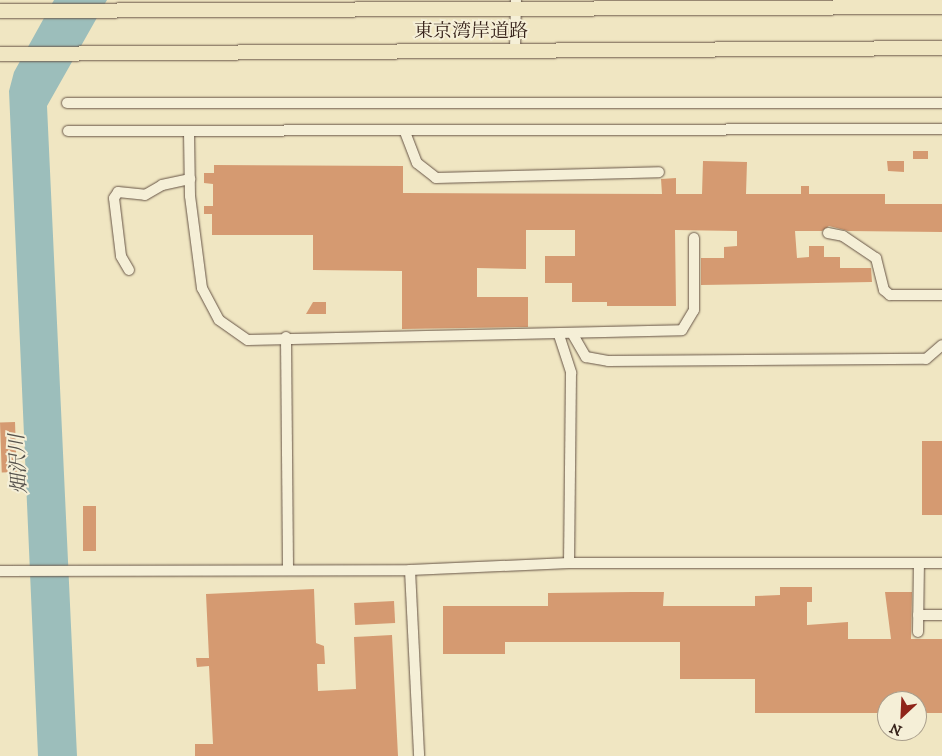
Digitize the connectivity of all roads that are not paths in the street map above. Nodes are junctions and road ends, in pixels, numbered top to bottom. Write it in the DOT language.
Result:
graph roads {
  1 [pos="516,3"];
  2 [pos="942,7"];
  3 [pos="0,11"];
  4 [pos="942,48"];
  5 [pos="515,50"];
  6 [pos="0,54"];
  7 [pos="67,103"];
  8 [pos="942,103"];
  9 [pos="942,129"];
  10 [pos="68,131"];
  11 [pos="189,132"];
  12 [pos="405,132"];
  13 [pos="659,172"];
  14 [pos="190,179"];
  15 [pos="828,233"];
  16 [pos="694,238"];
  17 [pos="129,270"];
  18 [pos="942,295"];
  19 [pos="572,332"];
  20 [pos="559,335"];
  21 [pos="286,337"];
  22 [pos="942,345"];
  23 [pos="569,562"];
  24 [pos="919,563"];
  25 [pos="942,563"];
  26 [pos="288,570"];
  27 [pos="410,570"];
  28 [pos="0,572"];
  29 [pos="918,615"];
  30 [pos="942,615"];
  31 [pos="918,632"];
  32 [pos="419,756"];
  1 -- 2 [label="highway, 東京湾岸道路"];
  1 -- 3 [label="highway, 東京湾岸道路"];
  1 -- 5 [label="street"];
  4 -- 5 [label="highway, 東京湾岸道路"];
  5 -- 6 [label="highway, 東京湾岸道路"];
  7 -- 8 [label="street"];
  9 -- 12 [label="street"];
  10 -- 11 [label="street"];
  11 -- 12 [label="street"];
  11 -- 14 [label="street"];
  12 -- 13 [label="street"];
  14 -- 17 [label="street"];
  14 -- 21 [label="street"];
  15 -- 18 [label="street"];
  16 -- 19 [label="street"];
  19 -- 20 [label="street"];
  19 -- 22 [label="street"];
  20 -- 21 [label="street"];
  20 -- 23 [label="street"];
  21 -- 26 [label="street"];
  23 -- 24 [label="street"];
  23 -- 27 [label="street"];
  24 -- 25 [label="street"];
  24 -- 29 [label="street"];
  26 -- 27 [label="street"];
  26 -- 28 [label="street"];
  27 -- 32 [label="street"];
  29 -- 30 [label="street"];
  29 -- 31 [label="street"];
}
